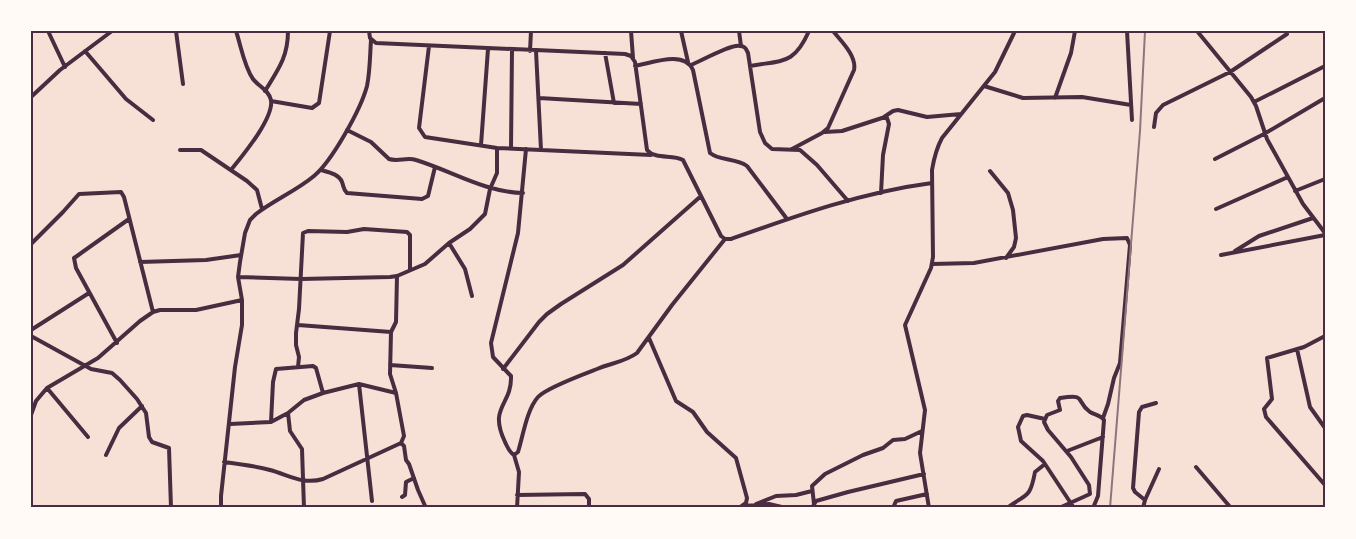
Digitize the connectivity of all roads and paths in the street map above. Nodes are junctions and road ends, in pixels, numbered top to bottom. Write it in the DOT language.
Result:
graph roads {
  1 [pos="48,31"];
  2 [pos="112,31"];
  3 [pos="176,31"];
  4 [pos="236,31"];
  5 [pos="288,31"];
  6 [pos="330,31"];
  7 [pos="369,31"];
  8 [pos="531,31"];
  9 [pos="631,31"];
  10 [pos="681,31"];
  11 [pos="739,31"];
  12 [pos="809,31"];
  13 [pos="832,31"];
  14 [pos="1015,31"];
  15 [pos="1076,31"];
  16 [pos="1127,31"];
  17 [pos="1197,31"];
  18 [pos="1287,34"];
  19 [pos="371,40"];
  20 [pos="429,46"];
  21 [pos="741,46"];
  22 [pos="488,49"];
  23 [pos="512,50"];
  24 [pos="530,50"];
  25 [pos="85,51"];
  26 [pos="536,51"];
  27 [pos="605,53"];
  28 [pos="633,58"];
  29 [pos="690,64"];
  30 [pos="636,66"];
  31 [pos="750,66"];
  32 [pos="1325,66"];
  33 [pos="64,67"];
  34 [pos="1230,72"];
  35 [pos="183,84"];
  36 [pos="984,86"];
  37 [pos="265,91"];
  38 [pos="31,97"];
  39 [pos="539,98"];
  40 [pos="1055,98"];
  41 [pos="1325,98"];
  42 [pos="271,101"];
  43 [pos="614,102"];
  44 [pos="1254,102"];
  45 [pos="641,104"];
  46 [pos="1131,105"];
  47 [pos="961,114"];
  48 [pos="884,117"];
  49 [pos="153,120"];
  50 [pos="1132,120"];
  51 [pos="1154,127"];
  52 [pos="346,130"];
  53 [pos="825,132"];
  54 [pos="1264,134"];
  55 [pos="481,145"];
  56 [pos="497,148"];
  57 [pos="511,148"];
  58 [pos="526,149"];
  59 [pos="792,149"];
  60 [pos="180,150"];
  61 [pos="541,150"];
  62 [pos="651,155"];
  63 [pos="1215,159"];
  64 [pos="435,167"];
  65 [pos="231,170"];
  66 [pos="321,170"];
  67 [pos="990,171"];
  68 [pos="1288,177"];
  69 [pos="1325,180"];
  70 [pos="932,183"];
  71 [pos="490,189"];
  72 [pos="1295,190"];
  73 [pos="881,193"];
  74 [pos="523,194"];
  75 [pos="701,196"];
  76 [pos="848,201"];
  77 [pos="262,208"];
  78 [pos="1216,209"];
  79 [pos="1313,218"];
  80 [pos="129,219"];
  81 [pos="787,219"];
  82 [pos="1325,234"];
  83 [pos="725,239"];
  84 [pos="449,243"];
  85 [pos="31,244"];
  86 [pos="1232,253"];
  87 [pos="241,255"];
  88 [pos="1221,255"];
  89 [pos="1006,258"];
  90 [pos="140,262"];
  91 [pos="932,264"];
  92 [pos="410,269"];
  93 [pos="397,276"];
  94 [pos="238,277"];
  95 [pos="301,279"];
  96 [pos="89,293"];
  97 [pos="472,296"];
  98 [pos="242,300"];
  99 [pos="153,312"];
  100 [pos="298,325"];
  101 [pos="31,330"];
  102 [pos="391,332"];
  103 [pos="31,336"];
  104 [pos="1325,336"];
  105 [pos="649,338"];
  106 [pos="117,342"];
  107 [pos="1297,349"];
  108 [pos="390,365"];
  109 [pos="85,366"];
  110 [pos="298,367"];
  111 [pos="432,368"];
  112 [pos="503,369"];
  113 [pos="359,384"];
  114 [pos="47,388"];
  115 [pos="323,393"];
  116 [pos="396,393"];
  117 [pos="1156,403"];
  118 [pos="142,406"];
  119 [pos="288,413"];
  120 [pos="31,415"];
  121 [pos="1044,418"];
  122 [pos="1103,418"];
  123 [pos="271,422"];
  124 [pos="230,424"];
  125 [pos="1325,428"];
  126 [pos="922,431"];
  127 [pos="88,437"];
  128 [pos="1103,437"];
  129 [pos="401,443"];
  130 [pos="1067,451"];
  131 [pos="106,455"];
  132 [pos="514,455"];
  133 [pos="366,459"];
  134 [pos="224,462"];
  135 [pos="1045,464"];
  136 [pos="1196,467"];
  137 [pos="1159,469"];
  138 [pos="924,474"];
  139 [pos="414,478"];
  140 [pos="302,481"];
  141 [pos="1325,485"];
  142 [pos="812,491"];
  143 [pos="927,494"];
  144 [pos="517,495"];
  145 [pos="402,497"];
  146 [pos="1145,500"];
  147 [pos="372,501"];
  148 [pos="1069,502"];
  149 [pos="756,504"];
  150 [pos="813,506"];
  151 [pos="741,507"];
  152 [pos="171,508"];
  153 [pos="221,508"];
  154 [pos="304,508"];
  155 [pos="426,508"];
  156 [pos="517,508"];
  157 [pos="589,508"];
  158 [pos="786,508"];
  159 [pos="893,508"];
  160 [pos="929,508"];
  161 [pos="1008,508"];
  162 [pos="1059,508"];
  163 [pos="1074,508"];
  164 [pos="1093,508"];
  165 [pos="1143,508"];
  166 [pos="1231,508"];
  1 -- 33 [label="street"];
  2 -- 25 [label="street"];
  3 -- 35 [label="street"];
  4 -- 37 [label="street"];
  5 -- 37 [label="street"];
  6 -- 42 [label="street"];
  7 -- 19 [label="street"];
  8 -- 24 [label="street"];
  9 -- 28 [label="street"];
  10 -- 29 [label="street"];
  11 -- 21 [label="street"];
  12 -- 31 [label="street"];
  13 -- 53 [label="street"];
  14 -- 36 [label="street"];
  15 -- 40 [label="street"];
  16 -- 46 [label="street"];
  17 -- 34 [label="street"];
  18 -- 34 [label="street"];
  19 -- 20 [label="street"];
  19 -- 52 [label="street"];
  20 -- 22 [label="street"];
  20 -- 55 [label="street"];
  21 -- 29 [label="street"];
  21 -- 31 [label="street"];
  22 -- 23 [label="street"];
  22 -- 55 [label="street"];
  23 -- 24 [label="street"];
  23 -- 57 [label="street"];
  24 -- 26 [label="street"];
  25 -- 33 [label="street"];
  25 -- 49 [label="street"];
  26 -- 27 [label="street"];
  26 -- 39 [label="street"];
  27 -- 28 [label="street"];
  27 -- 43 [label="street"];
  28 -- 30 [label="street"];
  29 -- 30 [label="street"];
  29 -- 81 [label="street"];
  30 -- 45 [label="street"];
  31 -- 59 [label="street"];
  32 -- 44 [label="street"];
  33 -- 38 [label="street"];
  34 -- 44 [label="street"];
  34 -- 51 [label="street"];
  36 -- 40 [label="street"];
  36 -- 47 [label="street"];
  37 -- 42 [label="street"];
  39 -- 43 [label="street"];
  39 -- 61 [label="street"];
  40 -- 46 [label="street"];
  41 -- 54 [label="street"];
  42 -- 65 [label="street"];
  43 -- 45 [label="street"];
  44 -- 54 [label="street"];
  45 -- 62 [label="street"];
  46 -- 50 [label="street"];
  47 -- 48 [label="street"];
  47 -- 70 [label="street"];
  48 -- 53 [label="street"];
  48 -- 73 [label="street"];
  52 -- 64 [label="street"];
  52 -- 66 [label="street"];
  53 -- 59 [label="street"];
  54 -- 63 [label="street"];
  54 -- 68 [label="street"];
  55 -- 56 [label="street"];
  56 -- 57 [label="street"];
  56 -- 71 [label="street"];
  57 -- 58 [label="street"];
  58 -- 61 [label="street"];
  58 -- 74 [label="street"];
  59 -- 76 [label="street"];
  60 -- 65 [label="street"];
  61 -- 62 [label="street"];
  62 -- 75 [label="street"];
  64 -- 66 [label="street"];
  64 -- 71 [label="street"];
  65 -- 77 [label="street"];
  66 -- 77 [label="street"];
  67 -- 89 [label="street"];
  68 -- 72 [label="street"];
  68 -- 78 [label="street"];
  69 -- 72 [label="street"];
  70 -- 73 [label="street"];
  70 -- 91 [label="street"];
  71 -- 74 [label="street"];
  71 -- 84 [label="street"];
  72 -- 79 [label="street"];
  73 -- 76 [label="street"];
  74 -- 112 [label="street"];
  75 -- 83 [label="street"];
  75 -- 112 [label="street"];
  76 -- 81 [label="street"];
  77 -- 87 [label="street"];
  79 -- 82 [label="street"];
  79 -- 86 [label="street"];
  80 -- 85 [label="street"];
  80 -- 90 [label="street"];
  80 -- 96 [label="street"];
  81 -- 83 [label="street"];
  82 -- 86 [label="street"];
  83 -- 105 [label="street"];
  84 -- 92 [label="street"];
  84 -- 97 [label="street"];
  86 -- 88 [label="street"];
  87 -- 90 [label="street"];
  87 -- 94 [label="street"];
  89 -- 91 [label="street"];
  89 -- 122 [label="street"];
  90 -- 99 [label="street"];
  91 -- 126 [label="street"];
  92 -- 93 [label="street"];
  92 -- 95 [label="street"];
  93 -- 95 [label="street"];
  93 -- 102 [label="street"];
  94 -- 95 [label="street"];
  94 -- 98 [label="street"];
  95 -- 100 [label="street"];
  96 -- 101 [label="street"];
  96 -- 106 [label="street"];
  98 -- 99 [label="street"];
  98 -- 124 [label="street"];
  99 -- 106 [label="street"];
  100 -- 102 [label="street"];
  100 -- 110 [label="street"];
  102 -- 108 [label="street"];
  103 -- 109 [label="street"];
  104 -- 107 [label="street"];
  105 -- 132 [label="street"];
  105 -- 151 [label="street"];
  106 -- 109 [label="street"];
  107 -- 125 [label="street"];
  107 -- 141 [label="street"];
  108 -- 111 [label="street"];
  108 -- 116 [label="street"];
  109 -- 114 [label="street"];
  109 -- 118 [label="street"];
  110 -- 115 [label="street"];
  110 -- 123 [label="street"];
  112 -- 132 [label="street"];
  113 -- 115 [label="street"];
  113 -- 116 [label="street"];
  113 -- 133 [label="street"];
  114 -- 120 [label="street"];
  114 -- 127 [label="street"];
  115 -- 119 [label="street"];
  116 -- 129 [label="street"];
  117 -- 146 [label="street"];
  118 -- 131 [label="street"];
  118 -- 152 [label="street"];
  119 -- 123 [label="street"];
  119 -- 140 [label="street"];
  121 -- 122 [label="street"];
  121 -- 130 [label="street"];
  121 -- 135 [label="street"];
  122 -- 128 [label="street"];
  123 -- 124 [label="street"];
  124 -- 134 [label="street"];
  126 -- 138 [label="street"];
  126 -- 142 [label="street"];
  128 -- 130 [label="street"];
  128 -- 164 [label="street"];
  129 -- 133 [label="street"];
  129 -- 139 [label="street"];
  130 -- 148 [label="street"];
  132 -- 144 [label="street"];
  133 -- 140 [label="street"];
  133 -- 147 [label="street"];
  134 -- 140 [label="street"];
  134 -- 153 [label="street"];
  135 -- 148 [label="street"];
  135 -- 161 [label="street"];
  136 -- 166 [label="street"];
  137 -- 146 [label="street"];
  138 -- 143 [label="street"];
  138 -- 150 [label="street"];
  139 -- 145 [label="street"];
  139 -- 155 [label="street"];
  140 -- 154 [label="street"];
  142 -- 149 [label="street"];
  142 -- 150 [label="street"];
  143 -- 159 [label="street"];
  143 -- 160 [label="street"];
  144 -- 156 [label="street"];
  144 -- 157 [label="street"];
  146 -- 165 [label="street"];
  148 -- 162 [label="street"];
  148 -- 163 [label="street"];
  149 -- 151 [label="street"];
  149 -- 158 [label="street"];
}
